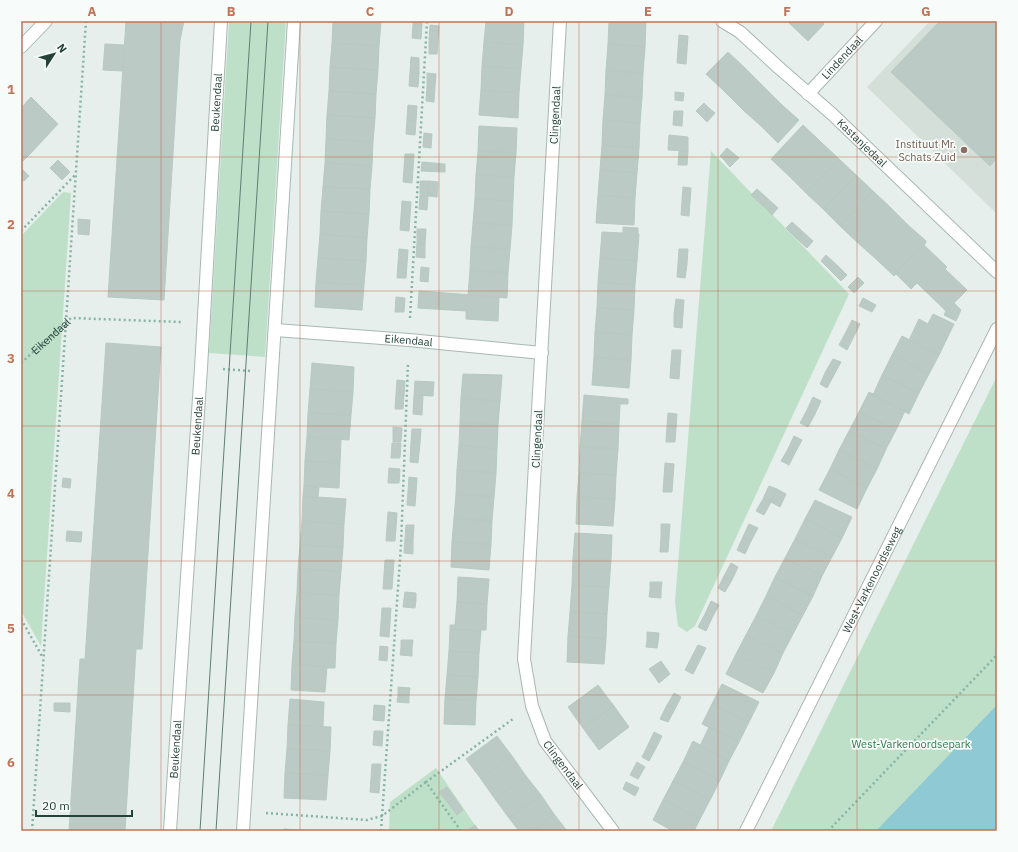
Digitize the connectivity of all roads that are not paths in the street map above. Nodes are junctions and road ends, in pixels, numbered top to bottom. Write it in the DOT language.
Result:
graph roads {
  1 [pos="46,21"];
  2 [pos="221,21"];
  3 [pos="294,21"];
  4 [pos="560,21"];
  5 [pos="722,21"];
  6 [pos="876,21"];
  7 [pos="21,48"];
  8 [pos="808,94"];
  9 [pos="997,272"];
  10 [pos="997,329"];
  11 [pos="275,330"];
  12 [pos="542,352"];
  13 [pos="170,831"];
  14 [pos="243,831"];
  15 [pos="612,831"];
  16 [pos="746,831"];
  1 -- 7 [label="street"];
  2 -- 13 [label="street, Beukendaal"];
  3 -- 11 [label="street"];
  4 -- 12 [label="street, Clingendaal"];
  5 -- 8 [label="street, Kastanjedaal"];
  6 -- 8 [label="street, Lindendaal"];
  8 -- 9 [label="street, Kastanjedaal"];
  10 -- 16 [label="street, West-Varkenoordseweg"];
  11 -- 12 [label="street, Eikendaal"];
  11 -- 14 [label="street"];
  12 -- 15 [label="street, Clingendaal"];
}
